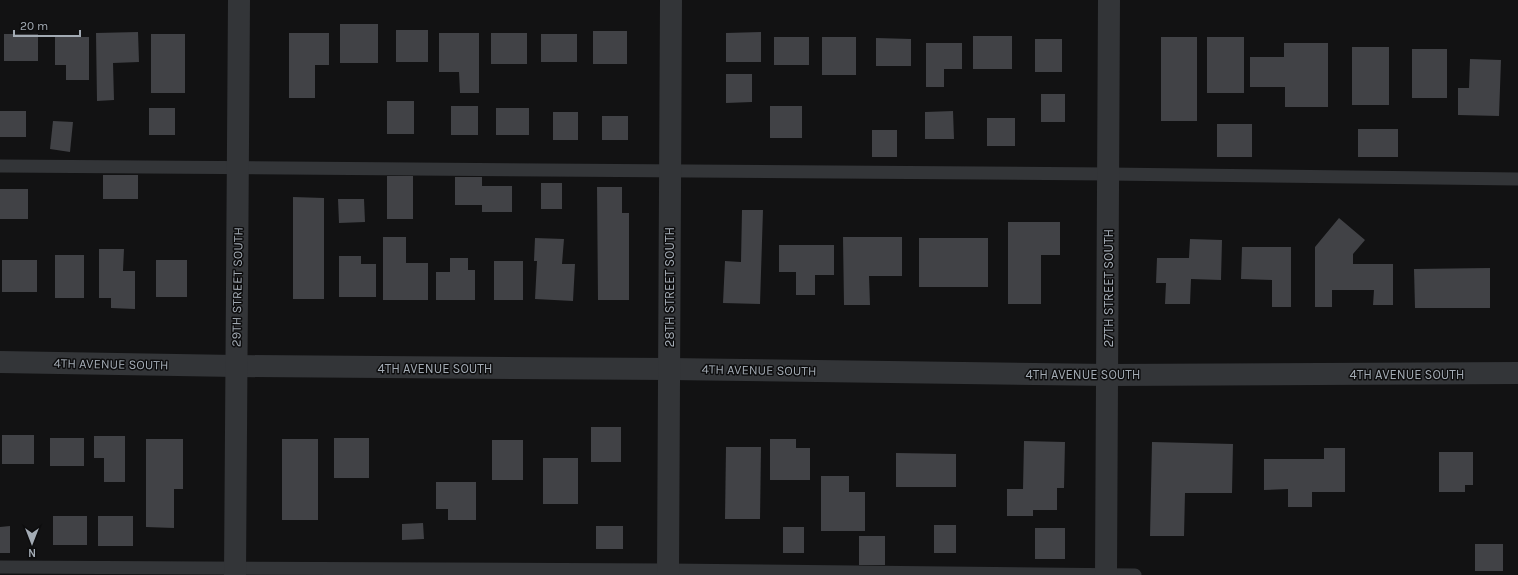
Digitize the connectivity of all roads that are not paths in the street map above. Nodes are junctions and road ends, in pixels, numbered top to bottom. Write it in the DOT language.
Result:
graph roads {
  1 [pos="239,0"];
  2 [pos="671,0"];
  3 [pos="1109,0"];
  4 [pos="0,166"];
  5 [pos="238,168"];
  6 [pos="670,171"];
  7 [pos="1108,174"];
  8 [pos="1518,179"];
  9 [pos="0,362"];
  10 [pos="236,366"];
  11 [pos="669,369"];
  12 [pos="1518,373"];
  13 [pos="1108,375"];
  14 [pos="0,567"];
  15 [pos="235,572"];
  16 [pos="668,572"];
  17 [pos="1106,575"];
  18 [pos="1135,575"];
  1 -- 5 [label="street, 29TH STREET SOUTH"];
  2 -- 6 [label="street, 28TH STREET SOUTH"];
  3 -- 7 [label="street, 27TH STREET SOUTH"];
  4 -- 5 [label="lane"];
  5 -- 6 [label="lane"];
  5 -- 10 [label="street, 29TH STREET SOUTH"];
  6 -- 7 [label="lane"];
  6 -- 11 [label="street, 28TH STREET SOUTH"];
  7 -- 8 [label="lane"];
  7 -- 13 [label="street, 27TH STREET SOUTH"];
  9 -- 10 [label="street, 4TH AVENUE SOUTH"];
  10 -- 11 [label="street, 4TH AVENUE SOUTH"];
  10 -- 15 [label="street, 29TH STREET SOUTH"];
  11 -- 13 [label="street, 4TH AVENUE SOUTH"];
  11 -- 16 [label="street, 28TH STREET SOUTH"];
  12 -- 13 [label="street, 4TH AVENUE SOUTH"];
  13 -- 17 [label="street, 27TH STREET SOUTH"];
  14 -- 15 [label="lane"];
  15 -- 16 [label="lane"];
  16 -- 17 [label="lane"];
  17 -- 18 [label="lane"];
}
